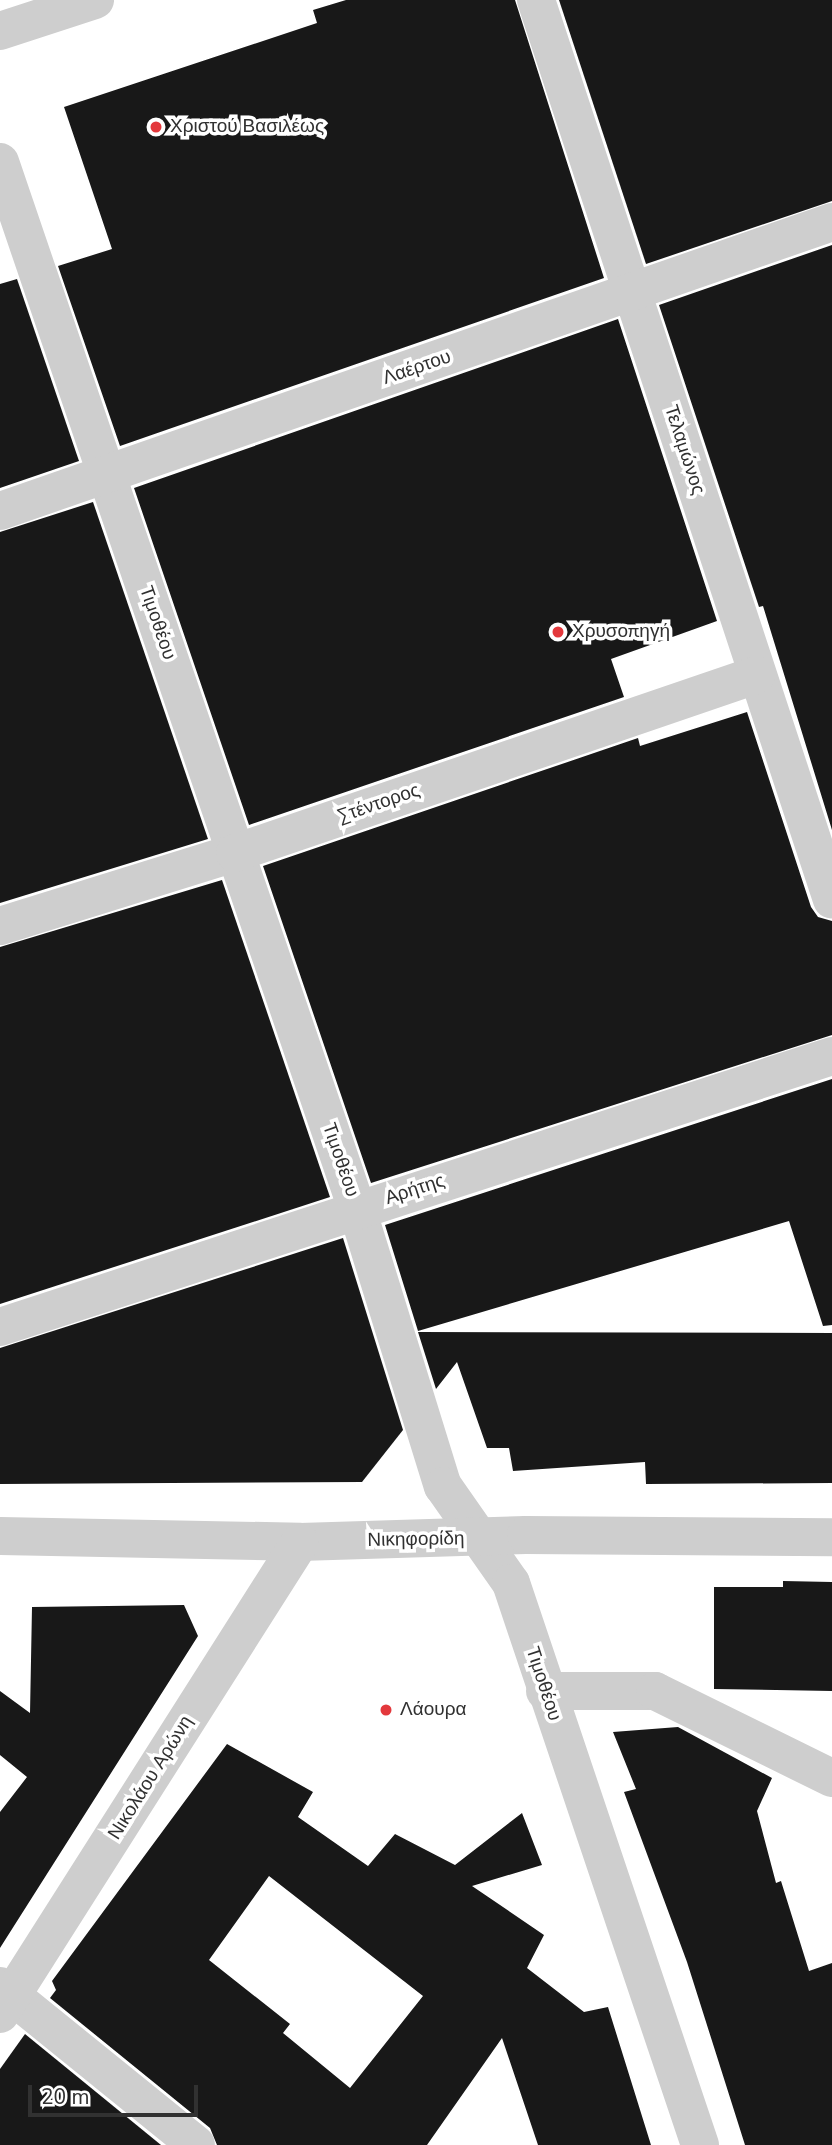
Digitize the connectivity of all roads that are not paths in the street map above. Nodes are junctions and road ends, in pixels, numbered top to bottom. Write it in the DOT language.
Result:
graph roads {
  1 [pos="95,0"];
  2 [pos="536,0"];
  3 [pos="0,31"];
  4 [pos="0,162"];
  5 [pos="832,222"];
  6 [pos="635,293"];
  7 [pos="107,476"];
  8 [pos="0,511"];
  9 [pos="756,675"];
  10 [pos="235,853"];
  11 [pos="832,900"];
  12 [pos="0,926"];
  13 [pos="832,1056"];
  14 [pos="357,1209"];
  15 [pos="0,1327"];
  16 [pos="0,1536"];
  17 [pos="832,1537"];
  18 [pos="476,1538"];
  19 [pos="300,1542"];
  20 [pos="545,1691"];
  21 [pos="832,1778"];
  22 [pos="4,1999"];
  23 [pos="196,2145"];
  24 [pos="700,2145"];
  1 -- 3 [label="street"];
  2 -- 6 [label="street, Τελαμώνος"];
  4 -- 7 [label="street, Τιμοθέου"];
  5 -- 6 [label="street, Λαέρτου"];
  6 -- 7 [label="street, Λαέρτου"];
  6 -- 9 [label="street, Τελαμώνος"];
  7 -- 8 [label="street, Λαέρτου"];
  7 -- 10 [label="street, Τιμοθέου"];
  9 -- 10 [label="street, Στέντορος"];
  9 -- 11 [label="street, Τελαμώνος"];
  10 -- 12 [label="street, Στέντορος"];
  10 -- 14 [label="street, Τιμοθέου"];
  13 -- 14 [label="street, Αρήτης"];
  14 -- 15 [label="street, Αρήτης"];
  14 -- 18 [label="street, Τιμοθέου"];
  16 -- 19 [label="street, Νικηφορίδη"];
  17 -- 18 [label="street, Νικηφορίδη"];
  18 -- 19 [label="street, Νικηφορίδη"];
  18 -- 20 [label="street, Τιμοθέου"];
  19 -- 22 [label="street, Νικολάου Αρώνη"];
  20 -- 21 [label="street"];
  20 -- 24 [label="street, Τιμοθέου"];
  22 -- 23 [label="street"];
}
